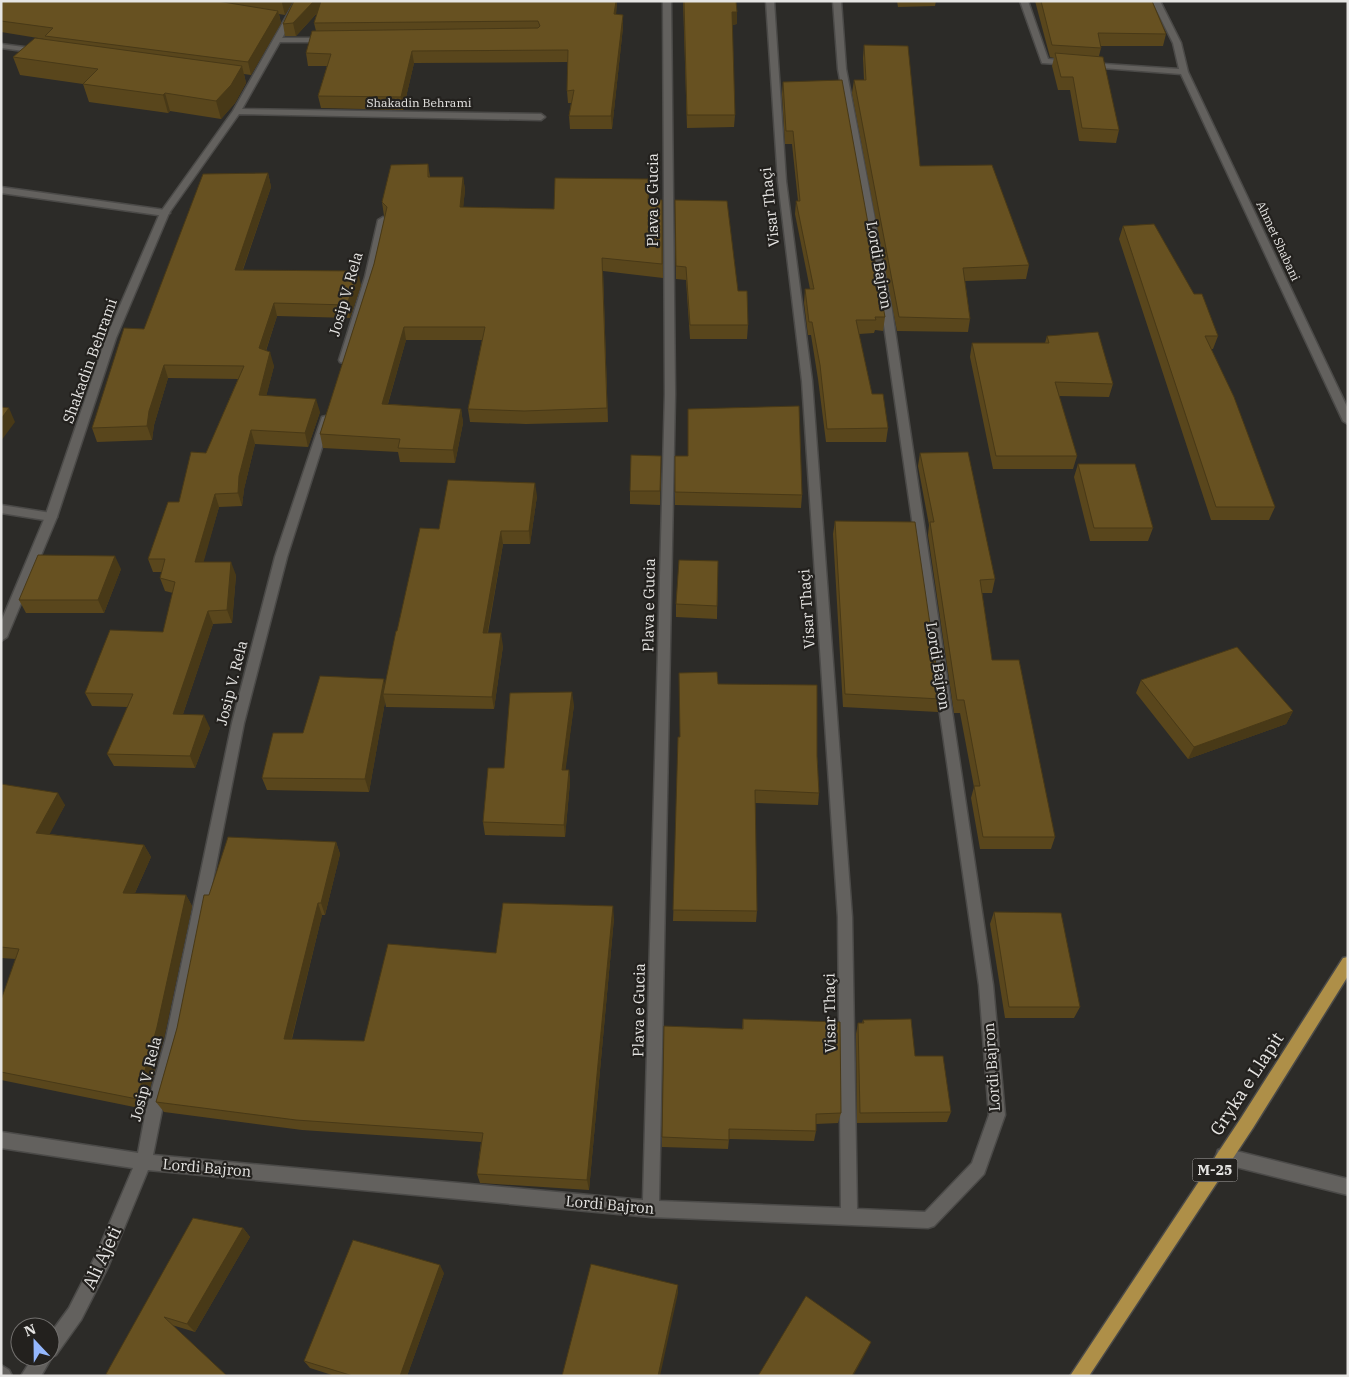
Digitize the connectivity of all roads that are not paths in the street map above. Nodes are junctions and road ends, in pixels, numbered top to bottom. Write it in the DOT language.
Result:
graph roads {
  1 [pos="299,1"];
  2 [pos="667,1"];
  3 [pos="770,1"];
  4 [pos="837,1"];
  5 [pos="1024,1"];
  6 [pos="1156,1"];
  7 [pos="279,40"];
  8 [pos="338,40"];
  9 [pos="1,46"];
  10 [pos="50,52"];
  11 [pos="1073,64"];
  12 [pos="1083,64"];
  13 [pos="1184,72"];
  14 [pos="245,79"];
  15 [pos="255,80"];
  16 [pos="237,111"];
  17 [pos="541,117"];
  18 [pos="1,190"];
  19 [pos="166,213"];
  20 [pos="383,220"];
  21 [pos="341,371"];
  22 [pos="331,403"];
  23 [pos="1348,421"];
  24 [pos="1,509"];
  25 [pos="51,517"];
  26 [pos="1,637"];
  27 [pos="1348,963"];
  28 [pos="1,1140"];
  29 [pos="1224,1156"];
  30 [pos="144,1162"];
  31 [pos="1348,1187"];
  32 [pos="651,1209"];
  33 [pos="849,1217"];
  34 [pos="60,1335"];
  35 [pos="1079,1376"];
  1 -- 7 [label="street, Shakadin Behrami"];
  2 -- 32 [label="street, Plava e Gucia"];
  3 -- 33 [label="street, Visar Thaçi"];
  4 -- 33 [label="street, Lordi Bajron"];
  5 -- 11 [label="street"];
  6 -- 13 [label="street, Ahmet Shabani"];
  7 -- 8 [label="street"];
  7 -- 15 [label="street, Shakadin Behrami"];
  9 -- 10 [label="street"];
  12 -- 13 [label="street"];
  13 -- 23 [label="street, Ahmet Shabani"];
  14 -- 15 [label="street"];
  15 -- 16 [label="street, Shakadin Behrami"];
  16 -- 17 [label="street, Shakadin Behrami"];
  16 -- 19 [label="street, Shakadin Behrami"];
  18 -- 19 [label="street"];
  19 -- 25 [label="street, Shakadin Behrami"];
  20 -- 21 [label="street, Josip V. Rela"];
  22 -- 30 [label="street, Josip V. Rela"];
  24 -- 25 [label="street"];
  25 -- 26 [label="street, Shakadin Behrami"];
  27 -- 29 [label="main road, Gryka e Llapit / M-25"];
  28 -- 30 [label="street, Lordi Bajron"];
  29 -- 31 [label="street"];
  29 -- 35 [label="main road, Gryka e Llapit / M-25"];
  30 -- 32 [label="street, Lordi Bajron"];
  30 -- 34 [label="street, Ali Ajeti"];
  32 -- 33 [label="street, Lordi Bajron"];
}
